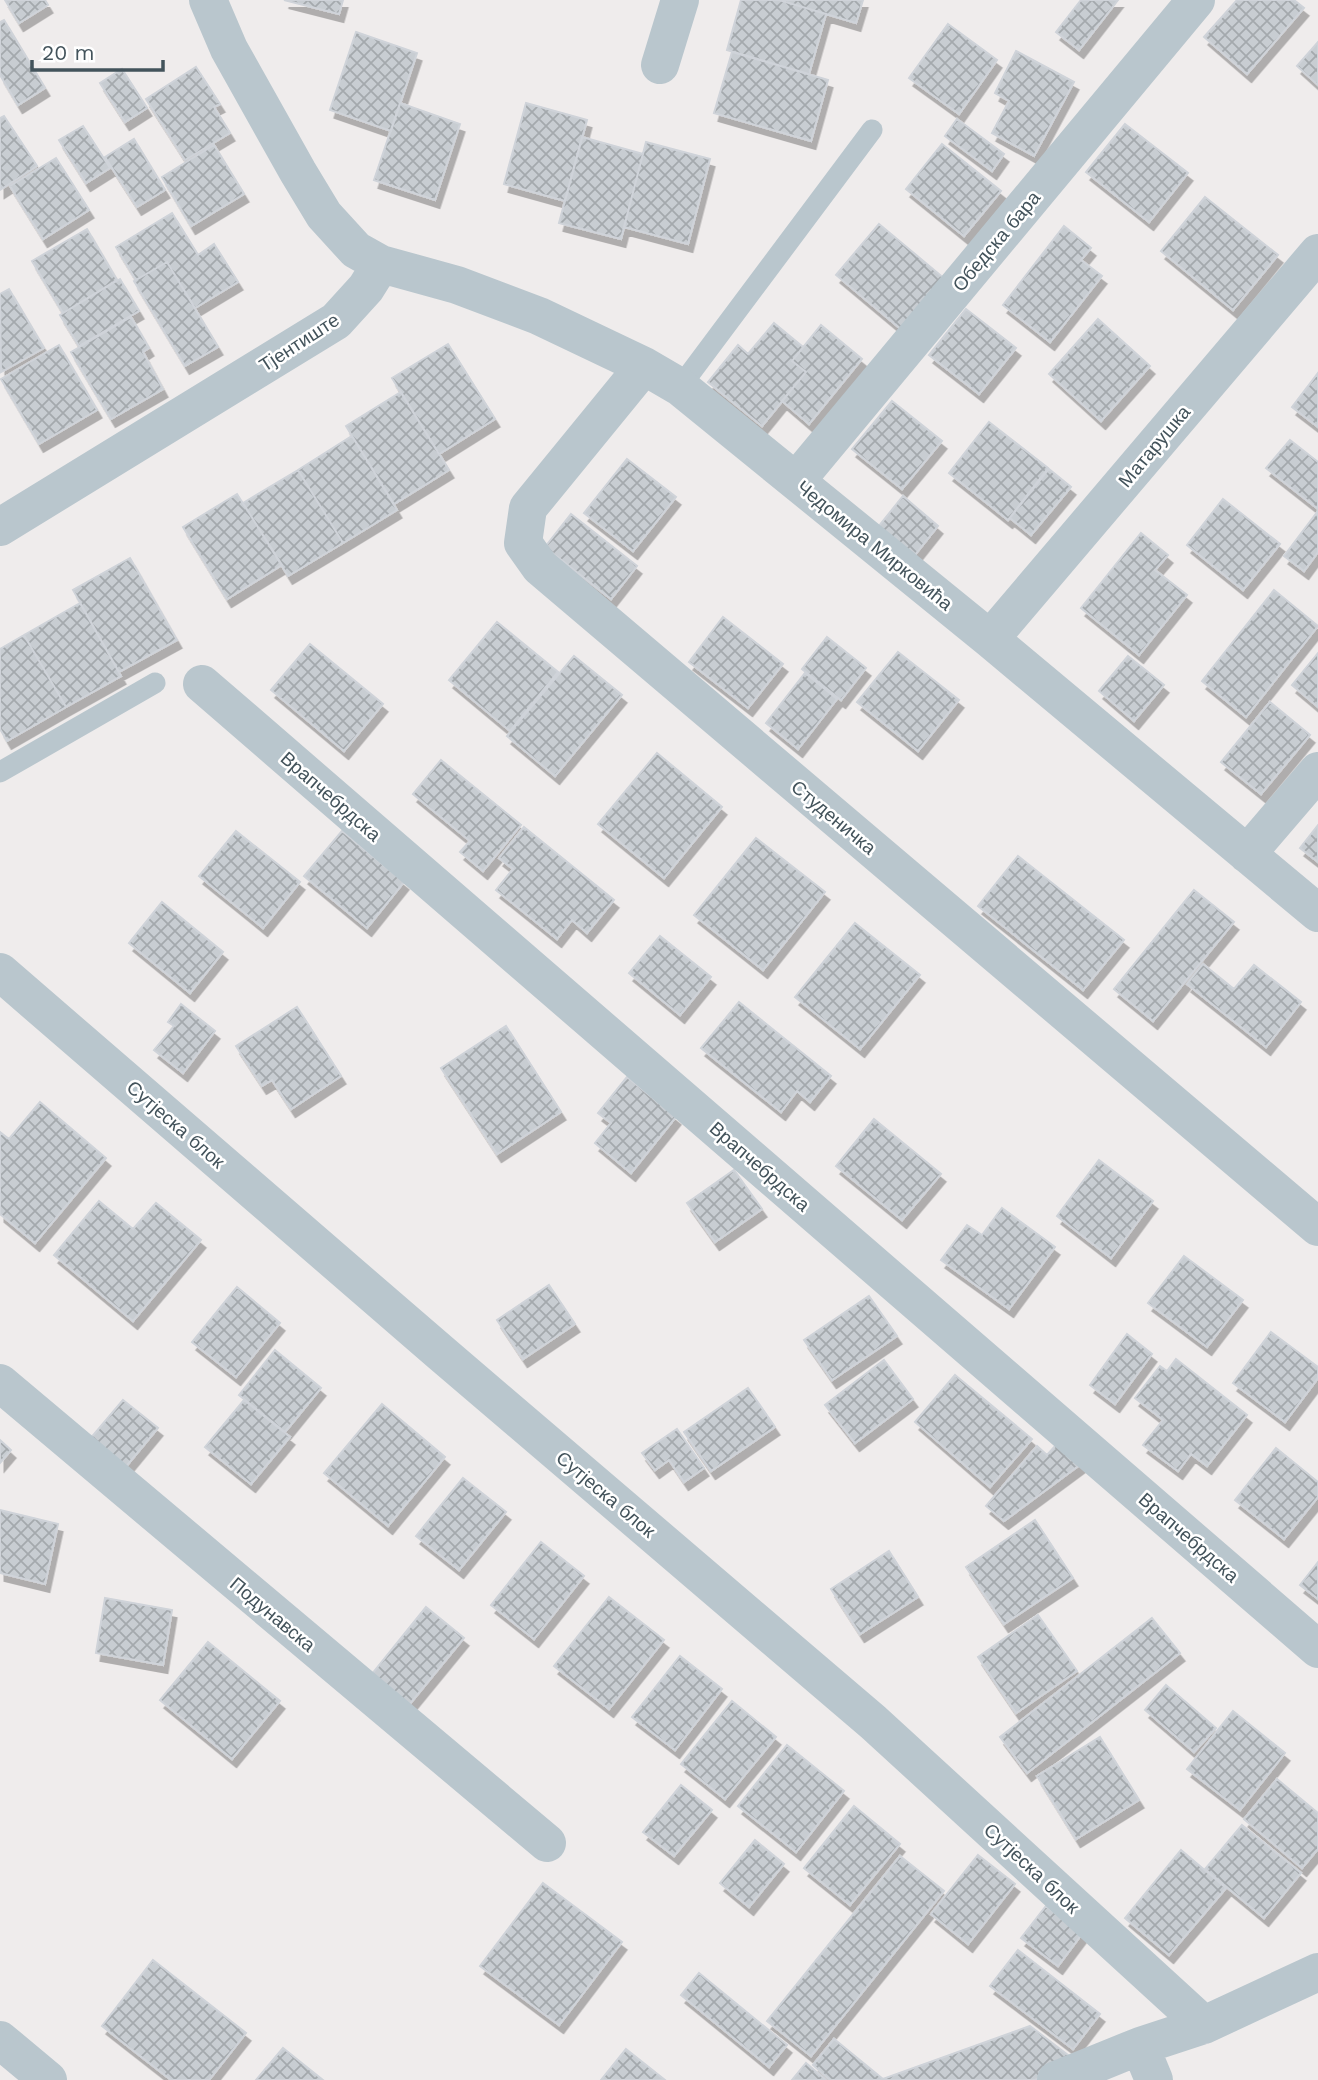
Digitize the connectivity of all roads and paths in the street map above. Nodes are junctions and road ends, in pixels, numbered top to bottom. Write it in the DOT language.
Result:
graph roads {
  1 [pos="208,0"];
  2 [pos="680,0"];
  3 [pos="1196,0"];
  4 [pos="660,65"];
  5 [pos="873,130"];
  6 [pos="1318,253"];
  7 [pos="380,264"];
  8 [pos="644,366"];
  9 [pos="680,387"];
  10 [pos="796,481"];
  11 [pos="0,527"];
  12 [pos="990,639"];
  13 [pos="155,683"];
  14 [pos="202,684"];
  15 [pos="1318,771"];
  16 [pos="0,772"];
  17 [pos="1247,854"];
  18 [pos="1318,913"];
  19 [pos="0,972"];
  20 [pos="1318,1227"];
  21 [pos="0,1384"];
  22 [pos="1318,1649"];
  23 [pos="547,1843"];
  24 [pos="1318,1972"];
  25 [pos="1204,2025"];
  26 [pos="0,2040"];
  27 [pos="1147,2063"];
  28 [pos="48,2080"];
  29 [pos="1056,2080"];
  1 -- 7 [label="street"];
  2 -- 4 [label="street"];
  3 -- 10 [label="street, Обедска бара"];
  5 -- 9 [label="lane"];
  6 -- 12 [label="street, Матарушка"];
  7 -- 8 [label="street, Чедомира Мирковића"];
  7 -- 11 [label="street, Тјентиште"];
  8 -- 9 [label="street, Чедомира Мирковића"];
  8 -- 20 [label="street, Студеничка"];
  9 -- 10 [label="street, Чедомира Мирковића"];
  10 -- 12 [label="street, Чедомира Мирковића"];
  12 -- 17 [label="street, Чедомира Мирковића"];
  13 -- 16 [label="lane"];
  14 -- 22 [label="street, Врапчебрдска"];
  15 -- 17 [label="street"];
  17 -- 18 [label="street, Чедомира Мирковића"];
  19 -- 25 [label="street, Сутјеска блок"];
  21 -- 23 [label="street, Подунавска"];
  24 -- 25 [label="street"];
  25 -- 27 [label="street"];
  26 -- 28 [label="street"];
  27 -- 29 [label="street"];
}
